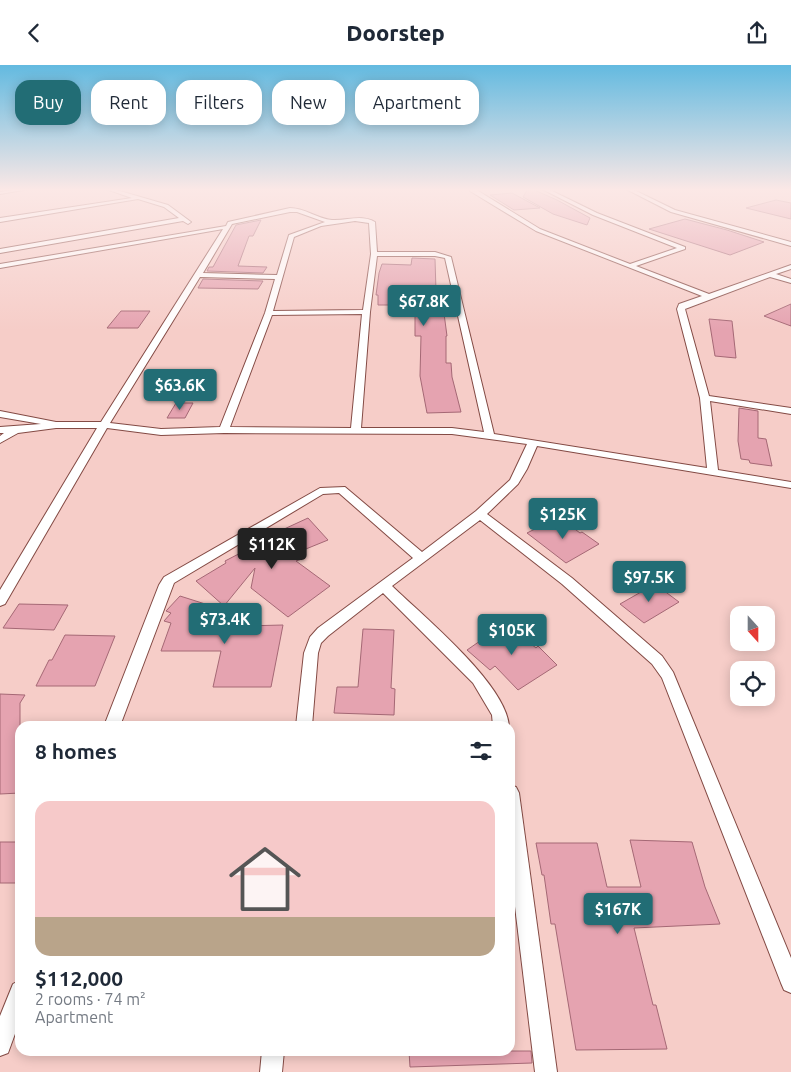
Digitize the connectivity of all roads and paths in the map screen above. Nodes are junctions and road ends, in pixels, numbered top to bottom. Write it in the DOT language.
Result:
graph roads {
  1 [pos="87,236"];
  2 [pos="171,236"];
  3 [pos="222,236"];
  4 [pos="291,236"];
  5 [pos="373,236"];
  6 [pos="554,236"];
  7 [pos="652,236"];
  8 [pos="762,236"];
  9 [pos="791,244"];
  10 [pos="0,251"];
  11 [pos="374,254"];
  12 [pos="629,265"];
  13 [pos="0,266"];
  14 [pos="791,267"];
  15 [pos="198,275"];
  16 [pos="771,275"];
  17 [pos="280,277"];
  18 [pos="791,281"];
  19 [pos="708,296"];
  20 [pos="366,312"];
  21 [pos="269,313"];
  22 [pos="704,398"];
  23 [pos="791,411"];
  24 [pos="0,414"];
  25 [pos="56,425"];
  26 [pos="104,425"];
  27 [pos="0,430"];
  28 [pos="15,430"];
  29 [pos="224,430"];
  30 [pos="356,430"];
  31 [pos="489,435"];
  32 [pos="0,440"];
  33 [pos="533,442"];
  34 [pos="713,473"];
  35 [pos="791,485"];
  36 [pos="480,514"];
  37 [pos="420,557"];
  38 [pos="383,585"];
  39 [pos="0,601"];
  40 [pos="114,721"];
  41 [pos="304,721"];
  42 [pos="501,721"];
  43 [pos="515,832"];
  44 [pos="791,983"];
  45 [pos="15,1004"];
  46 [pos="0,1045"];
  47 [pos="273,1056"];
  48 [pos="271,1072"];
  49 [pos="546,1072"];
  1 -- 10 [label="street"];
  2 -- 13 [label="street"];
  3 -- 15 [label="street"];
  4 -- 17 [label="street"];
  5 -- 11 [label="street"];
  6 -- 12 [label="street"];
  7 -- 12 [label="street"];
  8 -- 9 [label="street"];
  11 -- 20 [label="street"];
  11 -- 31 [label="street"];
  12 -- 19 [label="street"];
  14 -- 16 [label="street"];
  15 -- 17 [label="street"];
  15 -- 26 [label="street"];
  16 -- 18 [label="street"];
  16 -- 19 [label="street"];
  17 -- 21 [label="street"];
  19 -- 22 [label="street"];
  20 -- 21 [label="street"];
  20 -- 30 [label="street"];
  21 -- 29 [label="street"];
  22 -- 23 [label="street"];
  22 -- 34 [label="street"];
  24 -- 25 [label="street"];
  25 -- 26 [label="street"];
  25 -- 28 [label="street"];
  26 -- 29 [label="street"];
  26 -- 39 [label="street"];
  27 -- 28 [label="street"];
  28 -- 32 [label="street"];
  29 -- 30 [label="street"];
  30 -- 31 [label="street"];
  31 -- 33 [label="street"];
  33 -- 34 [label="street"];
  33 -- 36 [label="street"];
  34 -- 35 [label="street"];
  36 -- 37 [label="street"];
  36 -- 44 [label="street"];
  37 -- 38 [label="street"];
  37 -- 40 [label="street"];
  38 -- 41 [label="street"];
  38 -- 42 [label="street"];
  43 -- 49 [label="street"];
  45 -- 46 [label="street"];
  47 -- 48 [label="street"];
}
